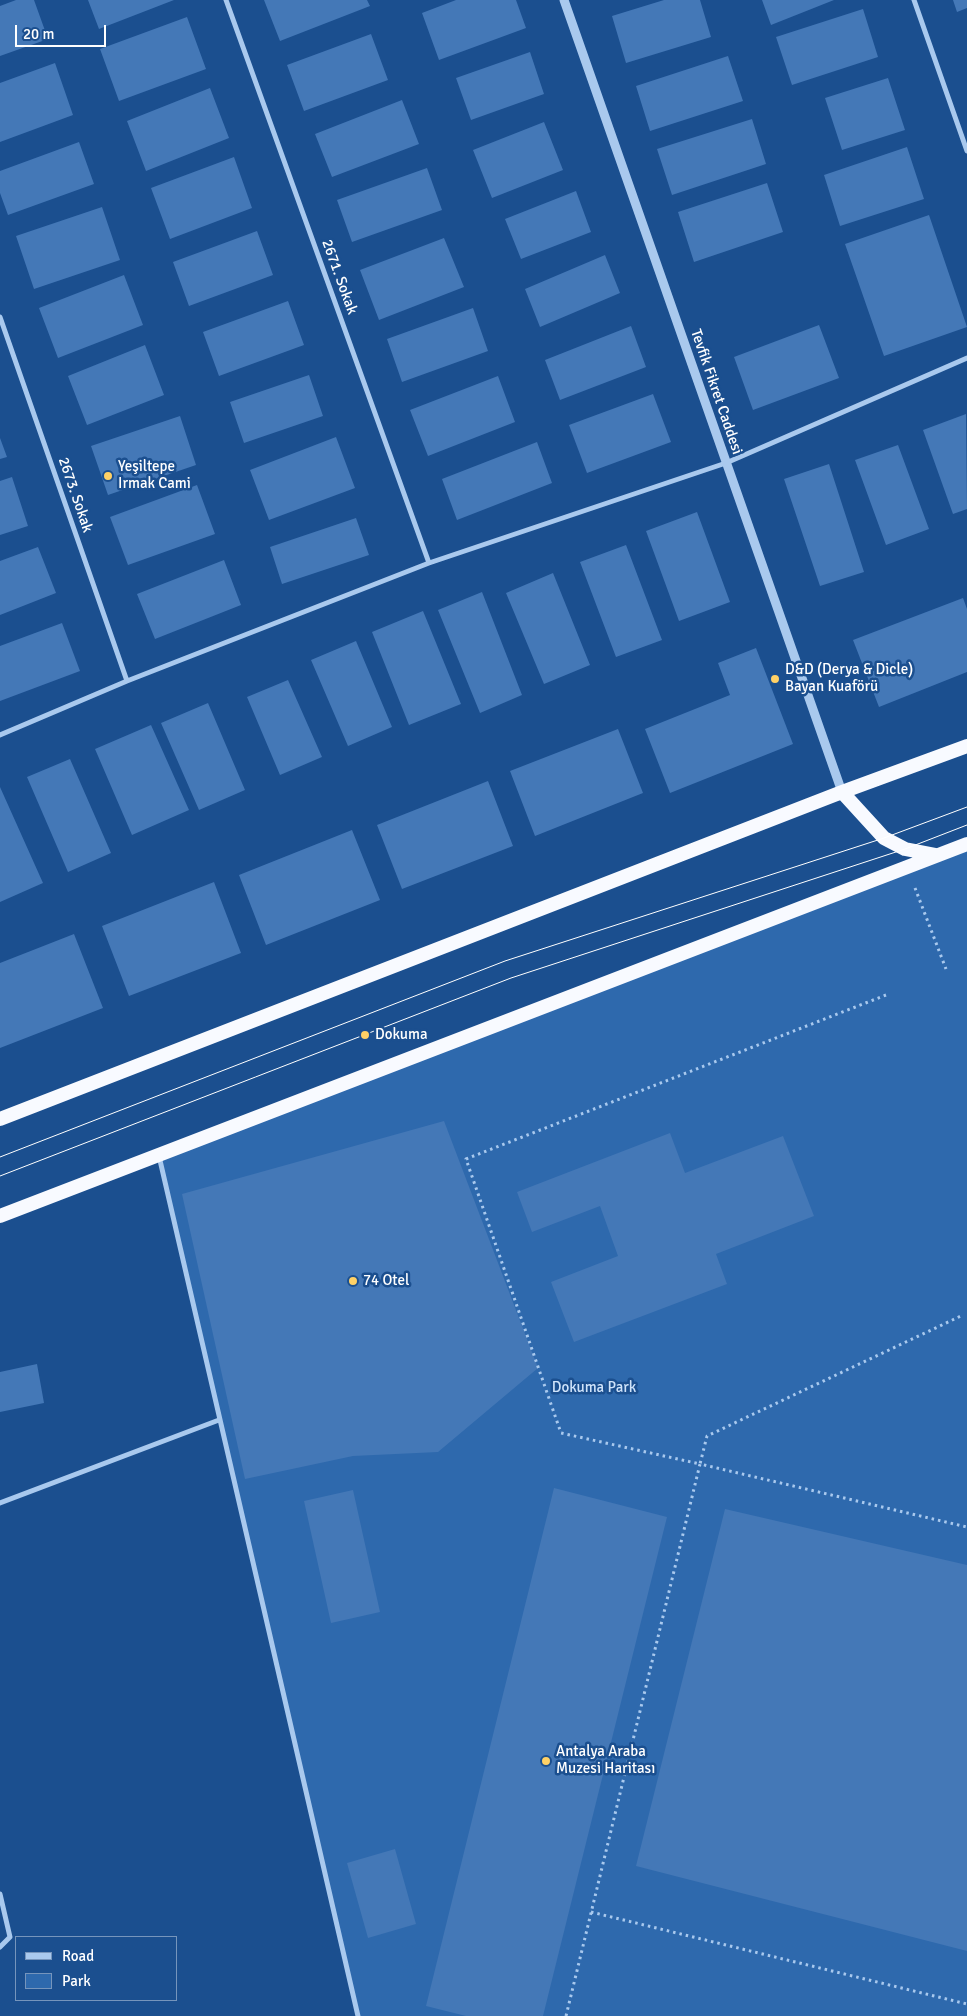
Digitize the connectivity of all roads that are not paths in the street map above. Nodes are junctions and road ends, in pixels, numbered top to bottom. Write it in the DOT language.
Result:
graph roads {
  1 [pos="226,0"];
  2 [pos="564,0"];
  3 [pos="914,0"];
  4 [pos="967,151"];
  5 [pos="0,317"];
  6 [pos="967,358"];
  7 [pos="726,463"];
  8 [pos="429,563"];
  9 [pos="127,681"];
  10 [pos="0,735"];
  11 [pos="967,746"];
  12 [pos="842,792"];
  13 [pos="967,844"];
  14 [pos="937,855"];
  15 [pos="0,1120"];
  16 [pos="159,1155"];
  17 [pos="0,1216"];
  18 [pos="219,1420"];
  19 [pos="0,1503"];
  20 [pos="0,1894"];
  21 [pos="0,1947"];
  22 [pos="358,2016"];
  1 -- 8 [label="street, 2671. Sokak"];
  2 -- 7 [label="street, Tevfik Fikret Caddesi"];
  3 -- 4 [label="street"];
  5 -- 9 [label="street, 2673. Sokak"];
  6 -- 7 [label="street"];
  7 -- 8 [label="street"];
  7 -- 12 [label="street, Tevfik Fikret Caddesi"];
  8 -- 9 [label="street"];
  9 -- 10 [label="street"];
  11 -- 12 [label="highway"];
  12 -- 14 [label="highway"];
  12 -- 15 [label="highway"];
  13 -- 14 [label="highway"];
  14 -- 16 [label="highway"];
  16 -- 17 [label="highway"];
  16 -- 18 [label="street"];
  18 -- 19 [label="street"];
  18 -- 22 [label="street"];
  20 -- 21 [label="street"];
}
